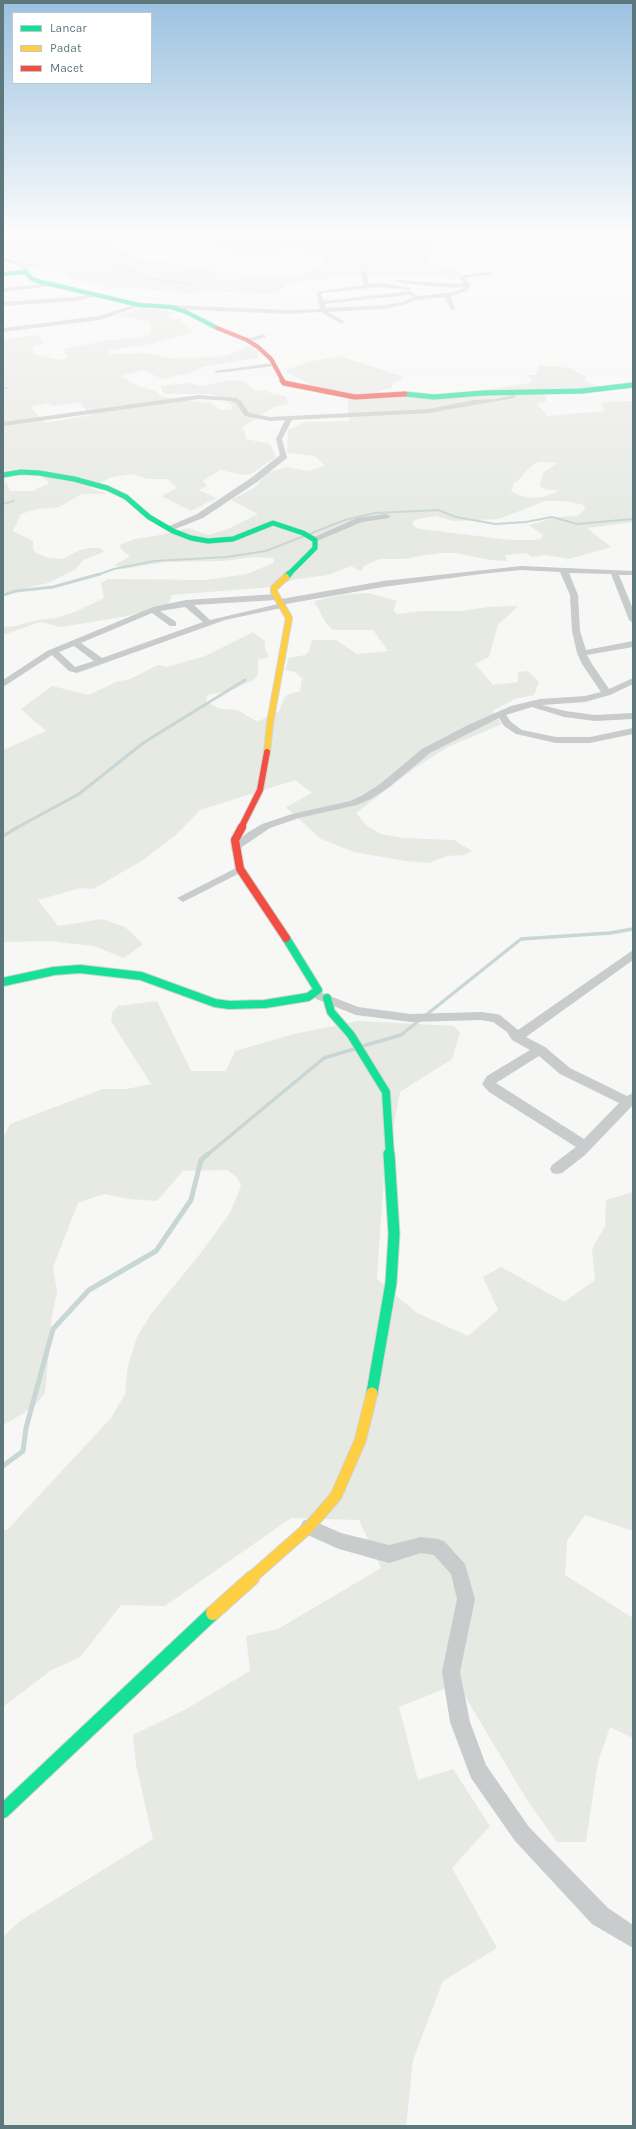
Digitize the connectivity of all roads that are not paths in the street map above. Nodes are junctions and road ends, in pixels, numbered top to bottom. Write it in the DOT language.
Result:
graph roads {
  1 [pos="220,329"];
  2 [pos="264,336"];
  3 [pos="247,340"];
  4 [pos="274,365"];
  5 [pos="217,371"];
  6 [pos="633,385"];
  7 [pos="515,393"];
  8 [pos="290,418"];
  9 [pos="3,424"];
  10 [pos="3,475"];
  11 [pos="386,516"];
  12 [pos="170,529"];
  13 [pos="309,536"];
  14 [pos="563,569"];
  15 [pos="614,572"];
  16 [pos="633,573"];
  17 [pos="622,593"];
  18 [pos="633,593"];
  19 [pos="280,601"];
  20 [pos="186,603"];
  21 [pos="153,610"];
  22 [pos="633,620"];
  23 [pos="209,623"];
  24 [pos="173,624"];
  25 [pos="74,642"];
  26 [pos="633,644"];
  27 [pos="54,652"];
  28 [pos="582,653"];
  29 [pos="101,662"];
  30 [pos="633,681"];
  31 [pos="3,684"];
  32 [pos="607,693"];
  33 [pos="529,704"];
  34 [pos="501,714"];
  35 [pos="633,716"];
  36 [pos="633,731"];
  37 [pos="236,848"];
  38 [pos="240,869"];
  39 [pos="183,898"];
  40 [pos="633,954"];
  41 [pos="3,982"];
  42 [pos="314,994"];
  43 [pos="328,998"];
  44 [pos="517,1037"];
  45 [pos="540,1050"];
  46 [pos="630,1100"];
  47 [pos="585,1146"];
  48 [pos="557,1169"];
  49 [pos="309,1527"];
  50 [pos="3,1811"];
  51 [pos="633,1938"];
  1 -- 3 [label="street"];
  2 -- 3 [label="street"];
  3 -- 4 [label="street"];
  4 -- 5 [label="street"];
  4 -- 7 [label="street"];
  6 -- 7 [label="street"];
  7 -- 8 [label="street"];
  8 -- 9 [label="street"];
  8 -- 12 [label="street"];
  10 -- 12 [label="street"];
  11 -- 13 [label="street"];
  12 -- 13 [label="street"];
  13 -- 19 [label="street"];
  14 -- 15 [label="street"];
  14 -- 19 [label="street"];
  14 -- 28 [label="street"];
  15 -- 16 [label="street"];
  15 -- 17 [label="street"];
  17 -- 18 [label="street"];
  17 -- 22 [label="street"];
  19 -- 20 [label="street"];
  19 -- 23 [label="street"];
  19 -- 37 [label="street"];
  20 -- 21 [label="street"];
  20 -- 23 [label="street"];
  21 -- 24 [label="street"];
  21 -- 25 [label="street"];
  23 -- 29 [label="street"];
  25 -- 27 [label="street"];
  25 -- 29 [label="street"];
  26 -- 28 [label="street"];
  27 -- 29 [label="street"];
  27 -- 31 [label="street"];
  28 -- 32 [label="street"];
  30 -- 32 [label="street"];
  32 -- 33 [label="street"];
  33 -- 34 [label="street"];
  33 -- 35 [label="street"];
  34 -- 36 [label="street"];
  34 -- 37 [label="street"];
  37 -- 38 [label="street"];
  38 -- 39 [label="street"];
  38 -- 42 [label="street"];
  40 -- 44 [label="street"];
  41 -- 42 [label="street"];
  42 -- 43 [label="street"];
  43 -- 44 [label="street"];
  43 -- 49 [label="street"];
  44 -- 45 [label="street"];
  45 -- 46 [label="street"];
  45 -- 47 [label="street"];
  46 -- 47 [label="street"];
  47 -- 48 [label="street"];
  49 -- 50 [label="street"];
  49 -- 51 [label="street"];
}
